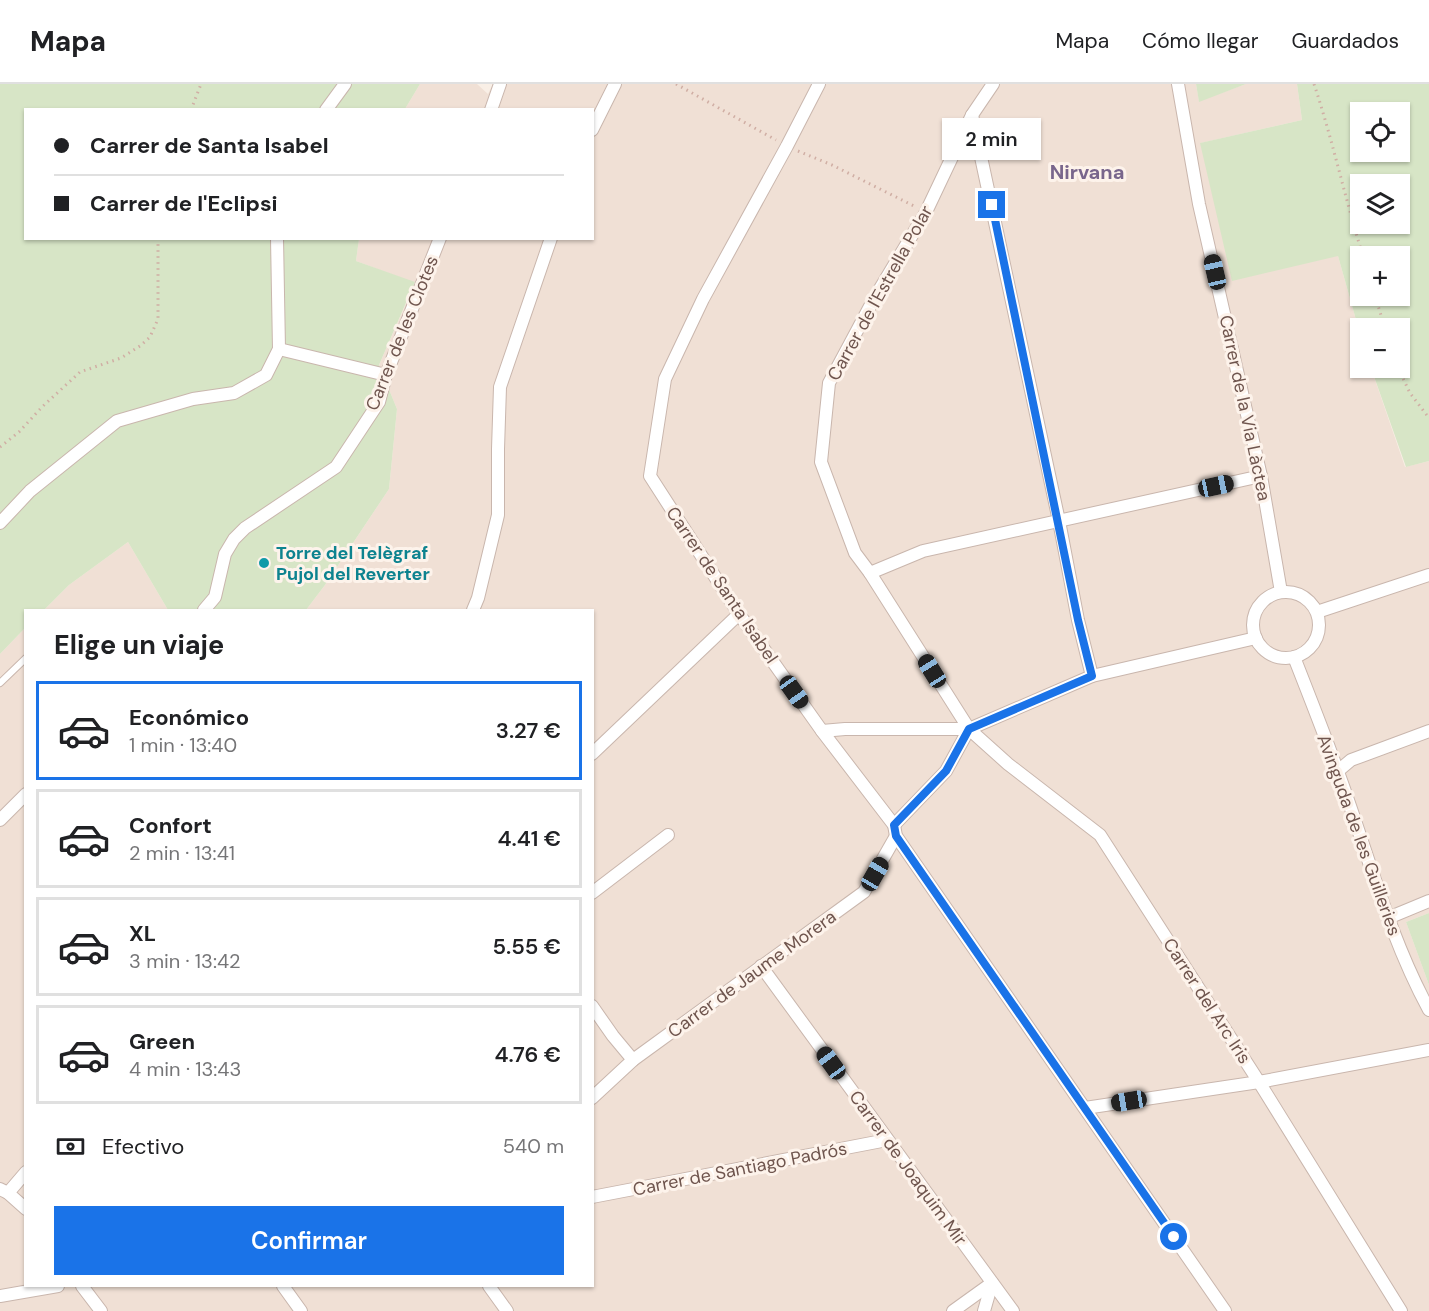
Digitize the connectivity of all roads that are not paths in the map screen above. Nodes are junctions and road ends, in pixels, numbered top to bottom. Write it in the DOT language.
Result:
graph roads {
  1 [pos="345,84"];
  2 [pos="500,84"];
  3 [pos="615,84"];
  4 [pos="819,84"];
  5 [pos="993,84"];
  6 [pos="1178,84"];
  7 [pos="327,108"];
  8 [pos="491,108"];
  9 [pos="972,115"];
  10 [pos="594,126"];
  11 [pos="277,240"];
  12 [pos="439,240"];
  13 [pos="550,240"];
  14 [pos="279,349"];
  15 [pos="386,375"];
  16 [pos="1261,476"];
  17 [pos="1059,521"];
  18 [pos="0,523"];
  19 [pos="870,573"];
  20 [pos="1429,575"];
  21 [pos="1281,592"];
  22 [pos="205,609"];
  23 [pos="473,609"];
  24 [pos="1317,612"];
  25 [pos="739,614"];
  26 [pos="1256,638"];
  27 [pos="1294,657"];
  28 [pos="24,660"];
  29 [pos="1092,676"];
  30 [pos="0,683"];
  31 [pos="969,729"];
  32 [pos="822,731"];
  33 [pos="1429,731"];
  34 [pos="594,752"];
  35 [pos="1338,771"];
  36 [pos="24,796"];
  37 [pos="0,820"];
  38 [pos="895,830"];
  39 [pos="668,835"];
  40 [pos="594,891"];
  41 [pos="1429,901"];
  42 [pos="1388,918"];
  43 [pos="761,966"];
  44 [pos="594,1009"];
  45 [pos="1429,1010"];
  46 [pos="1429,1050"];
  47 [pos="633,1060"];
  48 [pos="1259,1082"];
  49 [pos="594,1096"];
  50 [pos="1085,1108"];
  51 [pos="887,1140"];
  52 [pos="24,1174"];
  53 [pos="4,1191"];
  54 [pos="594,1197"];
  55 [pos="24,1207"];
  56 [pos="992,1283"];
  57 [pos="52,1287"];
  58 [pos="83,1287"];
  59 [pos="284,1287"];
  60 [pos="490,1287"];
  61 [pos="0,1296"];
  62 [pos="101,1311"];
  63 [pos="301,1311"];
  64 [pos="507,1311"];
  65 [pos="953,1311"];
  66 [pos="984,1311"];
  67 [pos="1012,1311"];
  68 [pos="1225,1311"];
  69 [pos="1401,1311"];
  1 -- 7 [label="street"];
  2 -- 8 [label="street"];
  3 -- 10 [label="street"];
  4 -- 25 [label="street, Carrer de Santa Isabel"];
  5 -- 9 [label="street, Carrer de l'Estrella Polar"];
  6 -- 16 [label="street, Carrer de la Via Làctea"];
  9 -- 17 [label="street"];
  9 -- 19 [label="street, Carrer de l'Estrella Polar"];
  11 -- 14 [label="street"];
  12 -- 15 [label="street, Carrer de les Clotes"];
  13 -- 23 [label="street"];
  14 -- 15 [label="street"];
  14 -- 18 [label="street"];
  15 -- 22 [label="street, Carrer de les Clotes"];
  16 -- 17 [label="street"];
  16 -- 21 [label="street, Carrer de la Via Làctea"];
  17 -- 19 [label="street"];
  17 -- 29 [label="street"];
  19 -- 31 [label="street, Carrer de l'Estrella Polar"];
  20 -- 24 [label="street"];
  21 -- 24 [label="street"];
  21 -- 26 [label="street"];
  24 -- 27 [label="street"];
  25 -- 32 [label="street, Carrer de Santa Isabel"];
  25 -- 34 [label="street"];
  26 -- 27 [label="street"];
  26 -- 29 [label="street"];
  27 -- 35 [label="street, Avinguda de les Guilleries"];
  28 -- 30 [label="lane"];
  29 -- 31 [label="street"];
  31 -- 32 [label="street"];
  31 -- 38 [label="street, Carrer de Jaume Morera"];
  31 -- 48 [label="street, Carrer del Arc Iris"];
  32 -- 38 [label="street, Carrer de Santa Isabel"];
  33 -- 35 [label="street"];
  35 -- 42 [label="street, Avinguda de les Guilleries"];
  36 -- 37 [label="street"];
  38 -- 43 [label="street, Carrer de Jaume Morera"];
  38 -- 50 [label="street, Carrer de Santa Isabel"];
  39 -- 40 [label="street"];
  41 -- 42 [label="street"];
  42 -- 45 [label="street, Avinguda de les Guilleries"];
  43 -- 47 [label="street, Carrer de Jaume Morera"];
  43 -- 51 [label="street, Carrer de Joaquim Mir"];
  44 -- 47 [label="street"];
  46 -- 48 [label="street"];
  47 -- 49 [label="street, Carrer de Jaume Morera"];
  48 -- 50 [label="street"];
  48 -- 69 [label="street, Carrer del Arc Iris"];
  50 -- 68 [label="street, Carrer de Santa Isabel"];
  51 -- 54 [label="street, Carrer de Santiago Padrós"];
  51 -- 56 [label="street, Carrer de Joaquim Mir"];
  52 -- 53 [label="street"];
  53 -- 55 [label="street"];
  56 -- 65 [label="street"];
  56 -- 66 [label="street"];
  56 -- 67 [label="street, Carrer de Joaquim Mir"];
  57 -- 61 [label="street"];
  58 -- 62 [label="street"];
  59 -- 63 [label="street"];
  60 -- 64 [label="street"];
}
